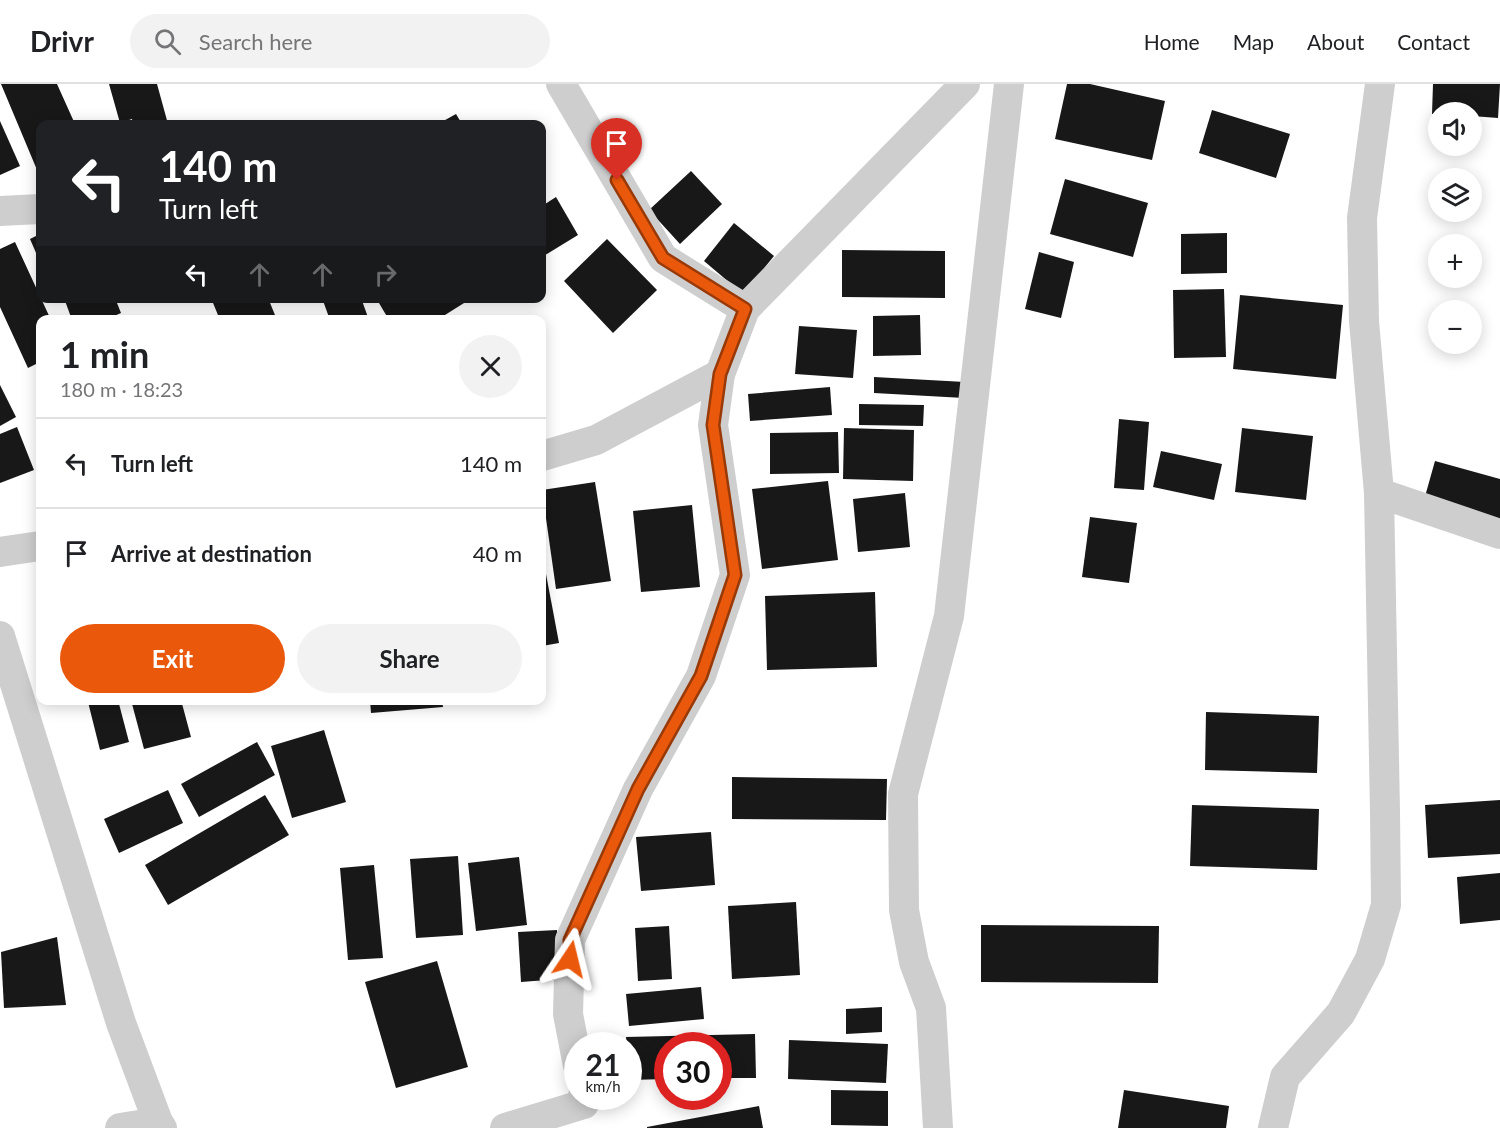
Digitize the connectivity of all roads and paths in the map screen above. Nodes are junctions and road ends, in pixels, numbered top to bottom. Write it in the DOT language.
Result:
graph roads {
  1 [pos="561,84"];
  2 [pos="965,84"];
  3 [pos="1009,84"];
  4 [pos="1380,84"];
  5 [pos="36,209"];
  6 [pos="0,211"];
  7 [pos="745,309"];
  8 [pos="720,374"];
  9 [pos="546,455"];
  10 [pos="1379,493"];
  11 [pos="1500,534"];
  12 [pos="36,547"];
  13 [pos="0,552"];
  14 [pos="0,636"];
  15 [pos="571,1032"];
  16 [pos="582,1110"];
  17 [pos="160,1125"];
  18 [pos="120,1128"];
  19 [pos="505,1128"];
  20 [pos="938,1128"];
  21 [pos="1273,1128"];
  1 -- 7 [label="street"];
  2 -- 7 [label="street"];
  3 -- 20 [label="street"];
  4 -- 10 [label="street"];
  5 -- 6 [label="street"];
  7 -- 8 [label="street"];
  8 -- 9 [label="street"];
  8 -- 15 [label="street"];
  10 -- 11 [label="street"];
  10 -- 21 [label="street"];
  12 -- 13 [label="street"];
  14 -- 17 [label="street"];
  16 -- 19 [label="street"];
  17 -- 18 [label="street"];
}
